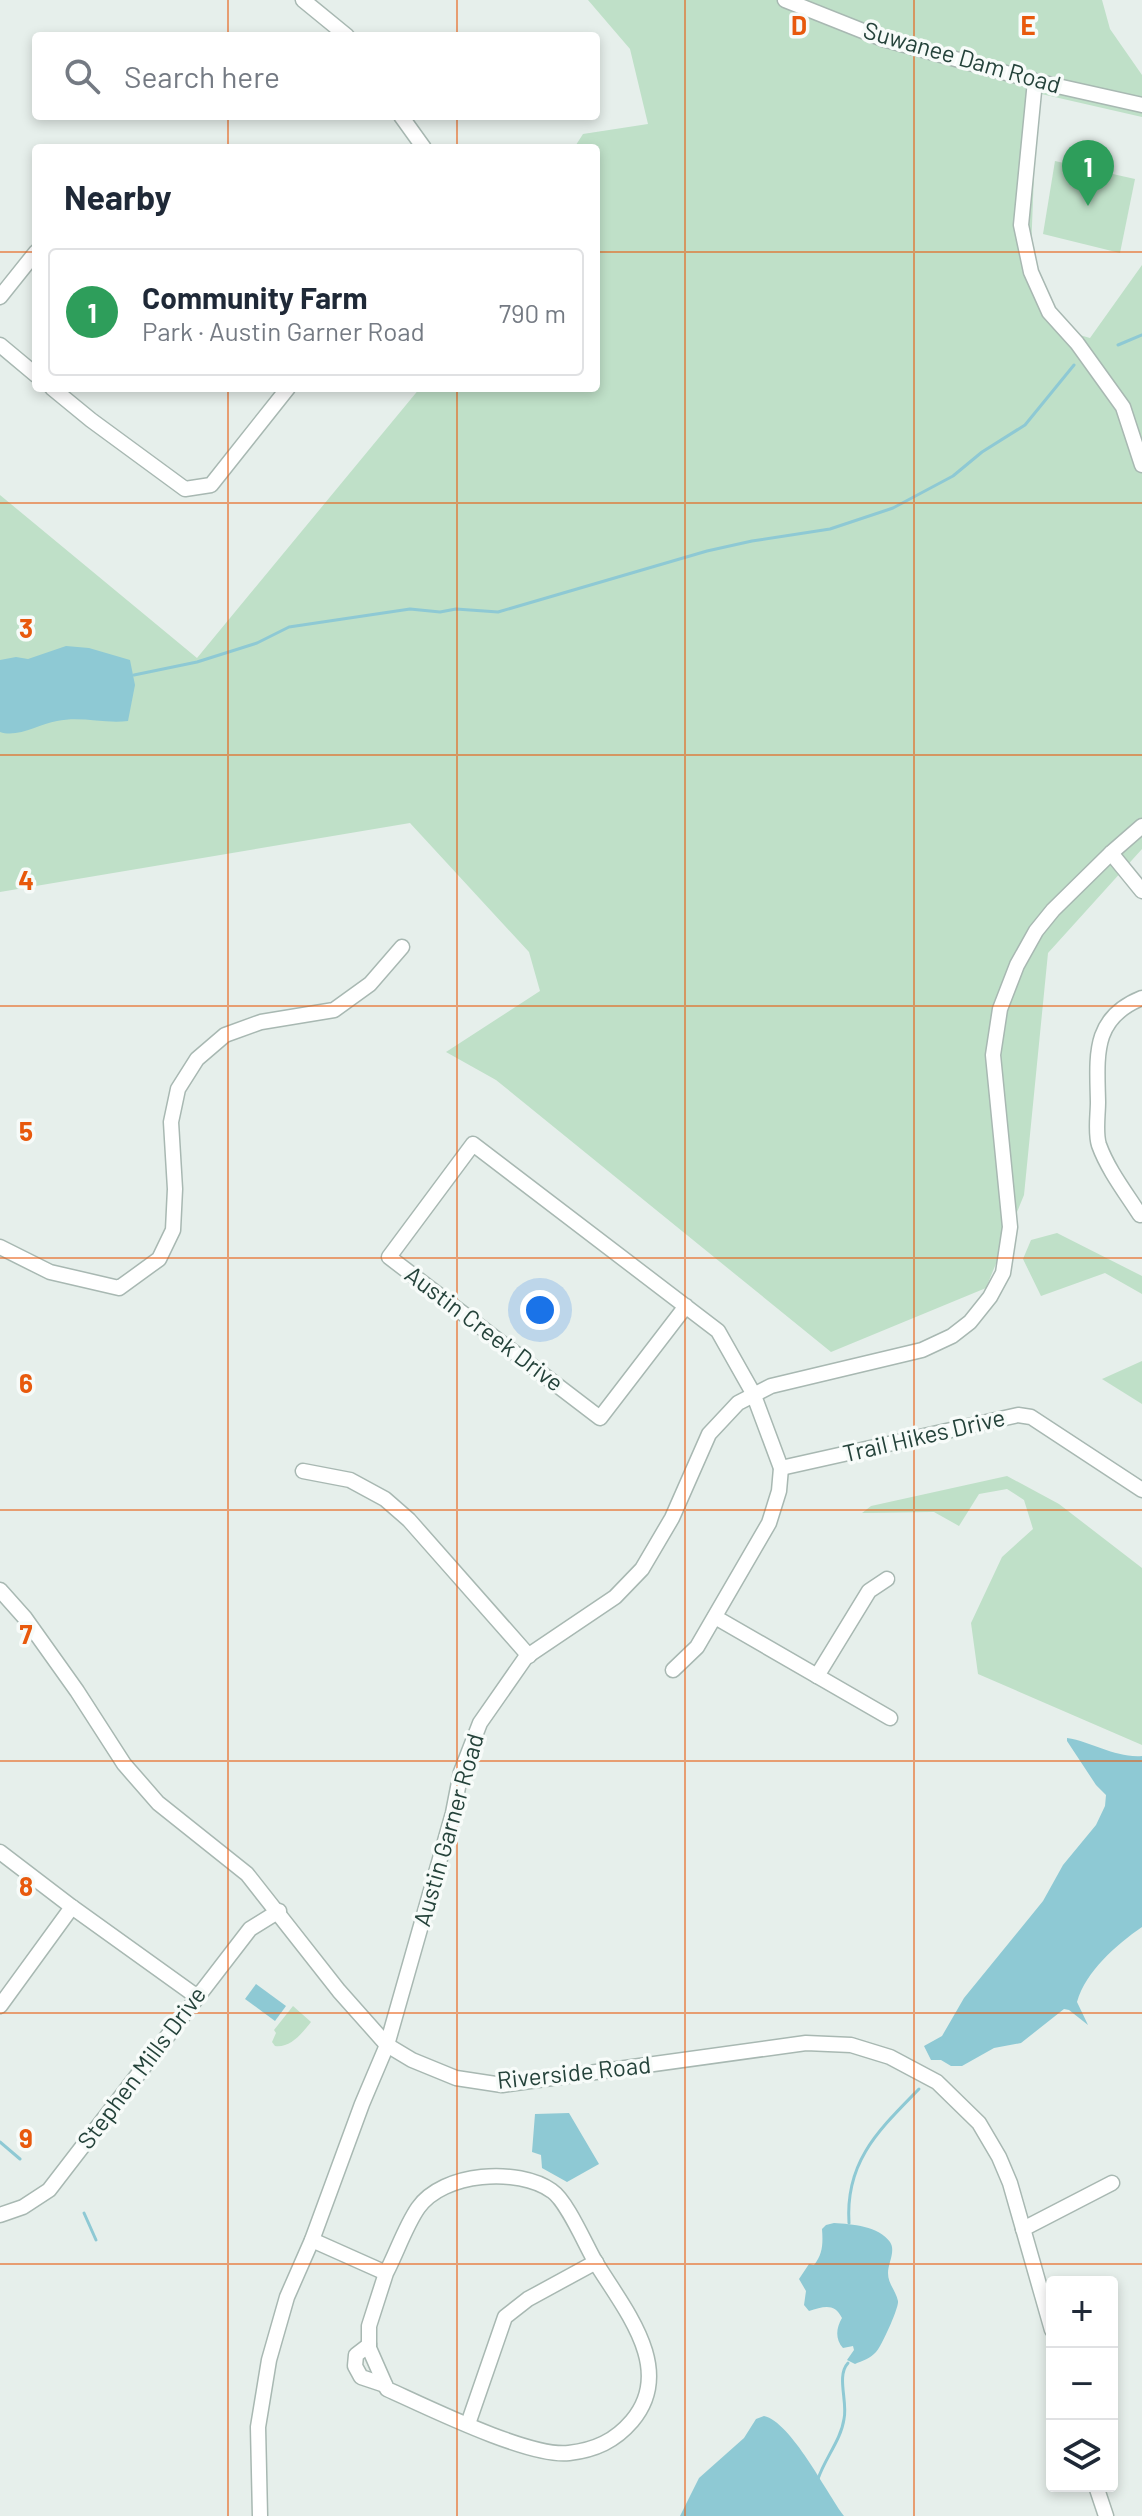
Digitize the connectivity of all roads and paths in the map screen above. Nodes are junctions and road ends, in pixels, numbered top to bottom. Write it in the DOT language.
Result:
graph roads {
  1 [pos="303,0"];
  2 [pos="785,0"];
  3 [pos="342,32"];
  4 [pos="1035,81"];
  5 [pos="1142,105"];
  6 [pos="404,120"];
  7 [pos="421,144"];
  8 [pos="32,257"];
  9 [pos="0,297"];
  10 [pos="0,345"];
  11 [pos="32,372"];
  12 [pos="57,392"];
  13 [pos="285,392"];
  14 [pos="1142,465"];
  15 [pos="1142,826"];
  16 [pos="1111,853"];
  17 [pos="1142,891"];
  18 [pos="402,947"];
  19 [pos="1142,998"];
  20 [pos="1140,1215"];
  21 [pos="0,1247"];
  22 [pos="686,1306"];
  23 [pos="753,1393"];
  24 [pos="781,1468"];
  25 [pos="303,1471"];
  26 [pos="1142,1490"];
  27 [pos="887,1579"];
  28 [pos="0,1590"];
  29 [pos="715,1617"];
  30 [pos="529,1656"];
  31 [pos="673,1670"];
  32 [pos="817,1676"];
  33 [pos="890,1718"];
  34 [pos="0,1852"];
  35 [pos="72,1907"];
  36 [pos="279,1911"];
  37 [pos="196,1996"];
  38 [pos="0,2006"];
  39 [pos="387,2045"];
  40 [pos="1112,2183"];
  41 [pos="0,2215"];
  42 [pos="1023,2229"];
  43 [pos="312,2240"];
  44 [pos="596,2262"];
  45 [pos="386,2273"];
  46 [pos="1046,2309"];
  47 [pos="468,2424"];
  48 [pos="1098,2492"];
  49 [pos="260,2516"];
  50 [pos="1106,2516"];
  1 -- 3 [label="street"];
  2 -- 4 [label="street, Suwanee Dam Road"];
  4 -- 5 [label="street, Suwanee Dam Road"];
  4 -- 14 [label="street"];
  6 -- 7 [label="street"];
  8 -- 9 [label="street"];
  10 -- 11 [label="street"];
  12 -- 13 [label="street"];
  15 -- 16 [label="street, Austin Garner Road"];
  16 -- 17 [label="street"];
  16 -- 23 [label="street, Austin Garner Road"];
  18 -- 21 [label="street"];
  19 -- 20 [label="street"];
  22 -- 22 [label="street, Austin Creek Drive"];
  22 -- 23 [label="street, Austin Creek Drive"];
  23 -- 24 [label="street, Austin Creek Drive"];
  23 -- 30 [label="street, Austin Garner Road"];
  24 -- 26 [label="street, Trail Hikes Drive"];
  24 -- 29 [label="street"];
  25 -- 30 [label="street"];
  27 -- 32 [label="street"];
  28 -- 36 [label="street, Riverside Road"];
  29 -- 31 [label="street"];
  29 -- 32 [label="street"];
  30 -- 39 [label="street, Austin Garner Road"];
  32 -- 33 [label="street"];
  34 -- 35 [label="street"];
  35 -- 37 [label="street"];
  35 -- 38 [label="street"];
  36 -- 37 [label="street, Stephen Mills Drive"];
  36 -- 39 [label="street, Riverside Road"];
  37 -- 41 [label="street, Stephen Mills Drive"];
  39 -- 42 [label="street, Riverside Road"];
  39 -- 43 [label="street, Austin Garner Road"];
  40 -- 42 [label="street"];
  42 -- 46 [label="street, Riverside Road"];
  43 -- 45 [label="street"];
  43 -- 49 [label="street, Austin Garner Road"];
  44 -- 45 [label="street"];
  44 -- 47 [label="street"];
  44 -- 47 [label="street"];
  45 -- 47 [label="street"];
  48 -- 50 [label="street"];
}
